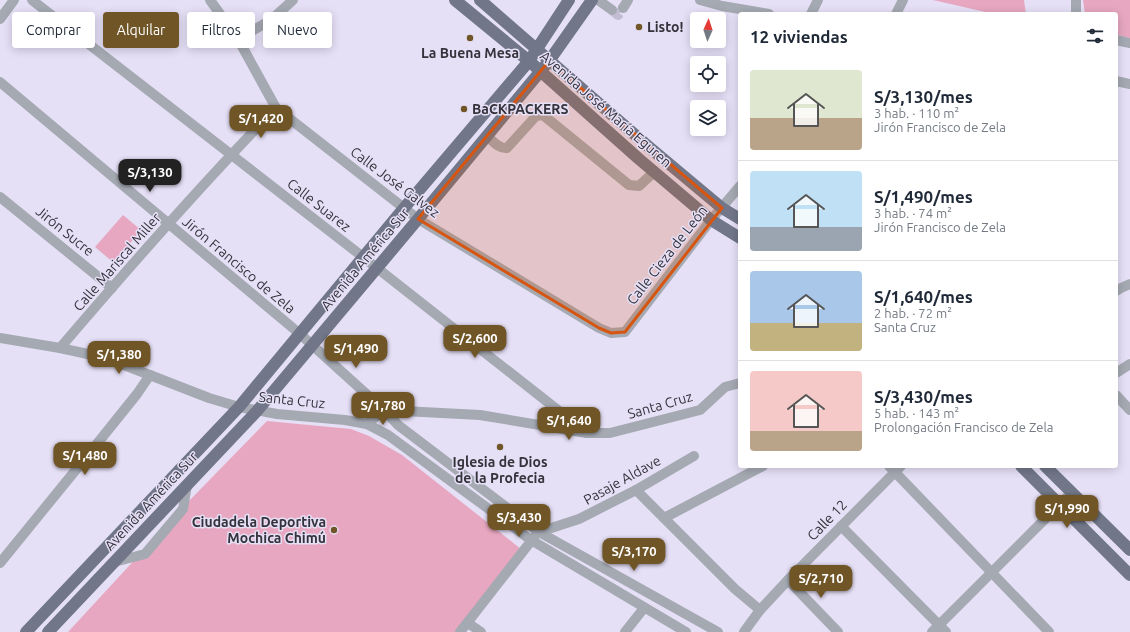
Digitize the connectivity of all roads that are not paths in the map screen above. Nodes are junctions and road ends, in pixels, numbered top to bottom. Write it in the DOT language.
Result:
graph roads {
  1 [pos="14,0"];
  2 [pos="32,0"];
  3 [pos="210,0"];
  4 [pos="293,0"];
  5 [pos="455,0"];
  6 [pos="480,0"];
  7 [pos="569,0"];
  8 [pos="592,0"];
  9 [pos="598,0"];
  10 [pos="700,0"];
  11 [pos="818,0"];
  12 [pos="903,0"];
  13 [pos="1076,0"];
  14 [pos="723,3"];
  15 [pos="612,10"];
  16 [pos="219,12"];
  17 [pos="761,12"];
  18 [pos="812,12"];
  19 [pos="897,12"];
  20 [pos="1076,12"];
  21 [pos="0,19"];
  22 [pos="255,30"];
  23 [pos="1118,40"];
  24 [pos="1130,43"];
  25 [pos="243,48"];
  26 [pos="536,49"];
  27 [pos="528,61"];
  28 [pos="549,61"];
  29 [pos="539,72"];
  30 [pos="1118,81"];
  31 [pos="0,82"];
  32 [pos="1130,84"];
  33 [pos="276,108"];
  34 [pos="481,118"];
  35 [pos="491,131"];
  36 [pos="649,147"];
  37 [pos="231,155"];
  38 [pos="639,159"];
  39 [pos="654,172"];
  40 [pos="738,188"];
  41 [pos="0,197"];
  42 [pos="404,208"];
  43 [pos="722,208"];
  44 [pos="738,218"];
  45 [pos="418,219"];
  46 [pos="712,220"];
  47 [pos="169,224"];
  48 [pos="738,237"];
  49 [pos="363,257"];
  50 [pos="377,268"];
  51 [pos="112,288"];
  52 [pos="300,334"];
  53 [pos="612,334"];
  54 [pos="0,338"];
  55 [pos="312,345"];
  56 [pos="60,348"];
  57 [pos="1130,364"];
  58 [pos="1118,371"];
  59 [pos="150,375"];
  60 [pos="738,384"];
  61 [pos="1118,398"];
  62 [pos="239,407"];
  63 [pos="384,410"];
  64 [pos="1130,410"];
  65 [pos="257,411"];
  66 [pos="367,424"];
  67 [pos="587,433"];
  68 [pos="694,456"];
  69 [pos="759,468"];
  70 [pos="895,468"];
  71 [pos="1023,468"];
  72 [pos="1047,468"];
  73 [pos="187,485"];
  74 [pos="636,490"];
  75 [pos="1072,492"];
  76 [pos="1059,504"];
  77 [pos="664,518"];
  78 [pos="841,526"];
  79 [pos="539,532"];
  80 [pos="531,540"];
  81 [pos="1130,550"];
  82 [pos="114,562"];
  83 [pos="0,563"];
  84 [pos="991,572"];
  85 [pos="1130,575"];
  86 [pos="788,580"];
  87 [pos="644,608"];
  88 [pos="760,610"];
  89 [pos="468,623"];
  90 [pos="939,624"];
  91 [pos="26,632"];
  92 [pos="48,632"];
  93 [pos="460,632"];
  94 [pos="481,632"];
  95 [pos="625,632"];
  96 [pos="686,632"];
  97 [pos="718,632"];
  98 [pos="744,632"];
  99 [pos="838,632"];
  100 [pos="932,632"];
  101 [pos="946,632"];
  102 [pos="1049,632"];
  1 -- 21 [label="street"];
  2 -- 37 [label="street, Calle Suarez"];
  3 -- 16 [label="street, Calle José Galvez"];
  4 -- 22 [label="street"];
  5 -- 27 [label="main road, Avenida José María Eguren"];
  6 -- 26 [label="main road, Avenida José María Eguren"];
  7 -- 26 [label="main road, Avenida América Sur"];
  8 -- 28 [label="main road, Avenida América Sur"];
  9 -- 15 [label="street"];
  10 -- 14 [label="street"];
  11 -- 18 [label="street"];
  12 -- 19 [label="street"];
  13 -- 20 [label="street"];
  14 -- 17 [label="street"];
  23 -- 24 [label="street"];
  25 -- 33 [label="street, Calle José Galvez"];
  26 -- 27 [label="main road, Avenida América Sur"];
  26 -- 28 [label="main road, Avenida José María Eguren"];
  27 -- 29 [label="main road, Avenida José María Eguren"];
  27 -- 34 [label="main road, Avenida América Sur"];
  28 -- 29 [label="main road, Avenida América Sur"];
  28 -- 36 [label="main road, Avenida José María Eguren"];
  29 -- 35 [label="main road, Avenida América Sur"];
  29 -- 38 [label="main road, Avenida José María Eguren"];
  30 -- 32 [label="street"];
  31 -- 47 [label="street, Jirón Francisco de Zela"];
  33 -- 37 [label="street, Calle Mariscal Miller"];
  33 -- 42 [label="street, Calle José Galvez"];
  34 -- 35 [label="main road"];
  34 -- 42 [label="main road, Avenida América Sur"];
  35 -- 39 [label="street"];
  35 -- 45 [label="main road, Avenida América Sur"];
  36 -- 38 [label="main road"];
  36 -- 43 [label="main road, Avenida José María Eguren"];
  37 -- 47 [label="street, Calle Mariscal Miller"];
  37 -- 49 [label="street, Calle Suarez"];
  38 -- 39 [label="main road, Avenida José María Eguren"];
  39 -- 46 [label="main road, Avenida José María Eguren"];
  40 -- 43 [label="street, Calle Cieza de León"];
  41 -- 51 [label="street, Jirón Sucre"];
  42 -- 45 [label="street, Calle José Galvez"];
  42 -- 49 [label="main road, Avenida América Sur"];
  43 -- 44 [label="main road, Avenida José María Eguren"];
  43 -- 46 [label="street, Calle Cieza de León"];
  45 -- 50 [label="main road, Avenida América Sur"];
  45 -- 53 [label="street, Calle José Galvez"];
  46 -- 48 [label="main road, Avenida José María Eguren"];
  46 -- 53 [label="street, Calle Cieza de León"];
  47 -- 51 [label="street, Calle Mariscal Miller"];
  47 -- 52 [label="street, Jirón Francisco de Zela"];
  49 -- 50 [label="street, Calle Suarez"];
  49 -- 52 [label="main road, Avenida América Sur"];
  50 -- 55 [label="main road, Avenida América Sur"];
  50 -- 67 [label="street, Calle Suarez"];
  51 -- 56 [label="street, Calle Mariscal Miller"];
  52 -- 55 [label="street, Jirón Francisco de Zela"];
  52 -- 62 [label="main road, Avenida América Sur"];
  54 -- 56 [label="street, Santa Cruz"];
  55 -- 63 [label="street, Jirón Francisco de Zela"];
  55 -- 65 [label="main road, Avenida América Sur"];
  56 -- 59 [label="street, Santa Cruz"];
  57 -- 58 [label="street"];
  59 -- 62 [label="street, Santa Cruz"];
  59 -- 83 [label="street"];
  60 -- 67 [label="street, Santa Cruz"];
  61 -- 64 [label="street"];
  62 -- 65 [label="street, Santa Cruz"];
  62 -- 91 [label="main road, Avenida América Sur"];
  63 -- 66 [label="street"];
  63 -- 67 [label="street, Santa Cruz"];
  63 -- 79 [label="street, Jirón Francisco de Zela"];
  65 -- 66 [label="street, Santa Cruz"];
  65 -- 73 [label="main road, Avenida América Sur"];
  66 -- 80 [label="street, Santa Cruz"];
  68 -- 74 [label="street, Pasaje Aldave"];
  69 -- 77 [label="street"];
  70 -- 78 [label="street, Calle 12"];
  70 -- 84 [label="street"];
  71 -- 76 [label="main road"];
  72 -- 75 [label="main road"];
  73 -- 82 [label="main road, Avenida América Sur"];
  73 -- 82 [label="street"];
  74 -- 77 [label="street"];
  74 -- 79 [label="street, Pasaje Aldave"];
  75 -- 76 [label="street"];
  75 -- 81 [label="main road"];
  76 -- 84 [label="street"];
  76 -- 85 [label="main road"];
  77 -- 88 [label="street"];
  78 -- 86 [label="street, Calle 12"];
  78 -- 90 [label="street"];
  79 -- 80 [label="street"];
  79 -- 97 [label="street, Jirón Francisco de Zela"];
  80 -- 87 [label="street, Santa Cruz"];
  80 -- 89 [label="street"];
  82 -- 92 [label="main road, Avenida América Sur"];
  84 -- 90 [label="street"];
  84 -- 102 [label="street"];
  86 -- 88 [label="street, Calle 12"];
  86 -- 99 [label="street"];
  87 -- 95 [label="street"];
  87 -- 96 [label="street, Santa Cruz"];
  88 -- 98 [label="street, Calle 12"];
  89 -- 93 [label="street"];
  89 -- 94 [label="street"];
  90 -- 100 [label="street"];
  90 -- 101 [label="street"];
}
